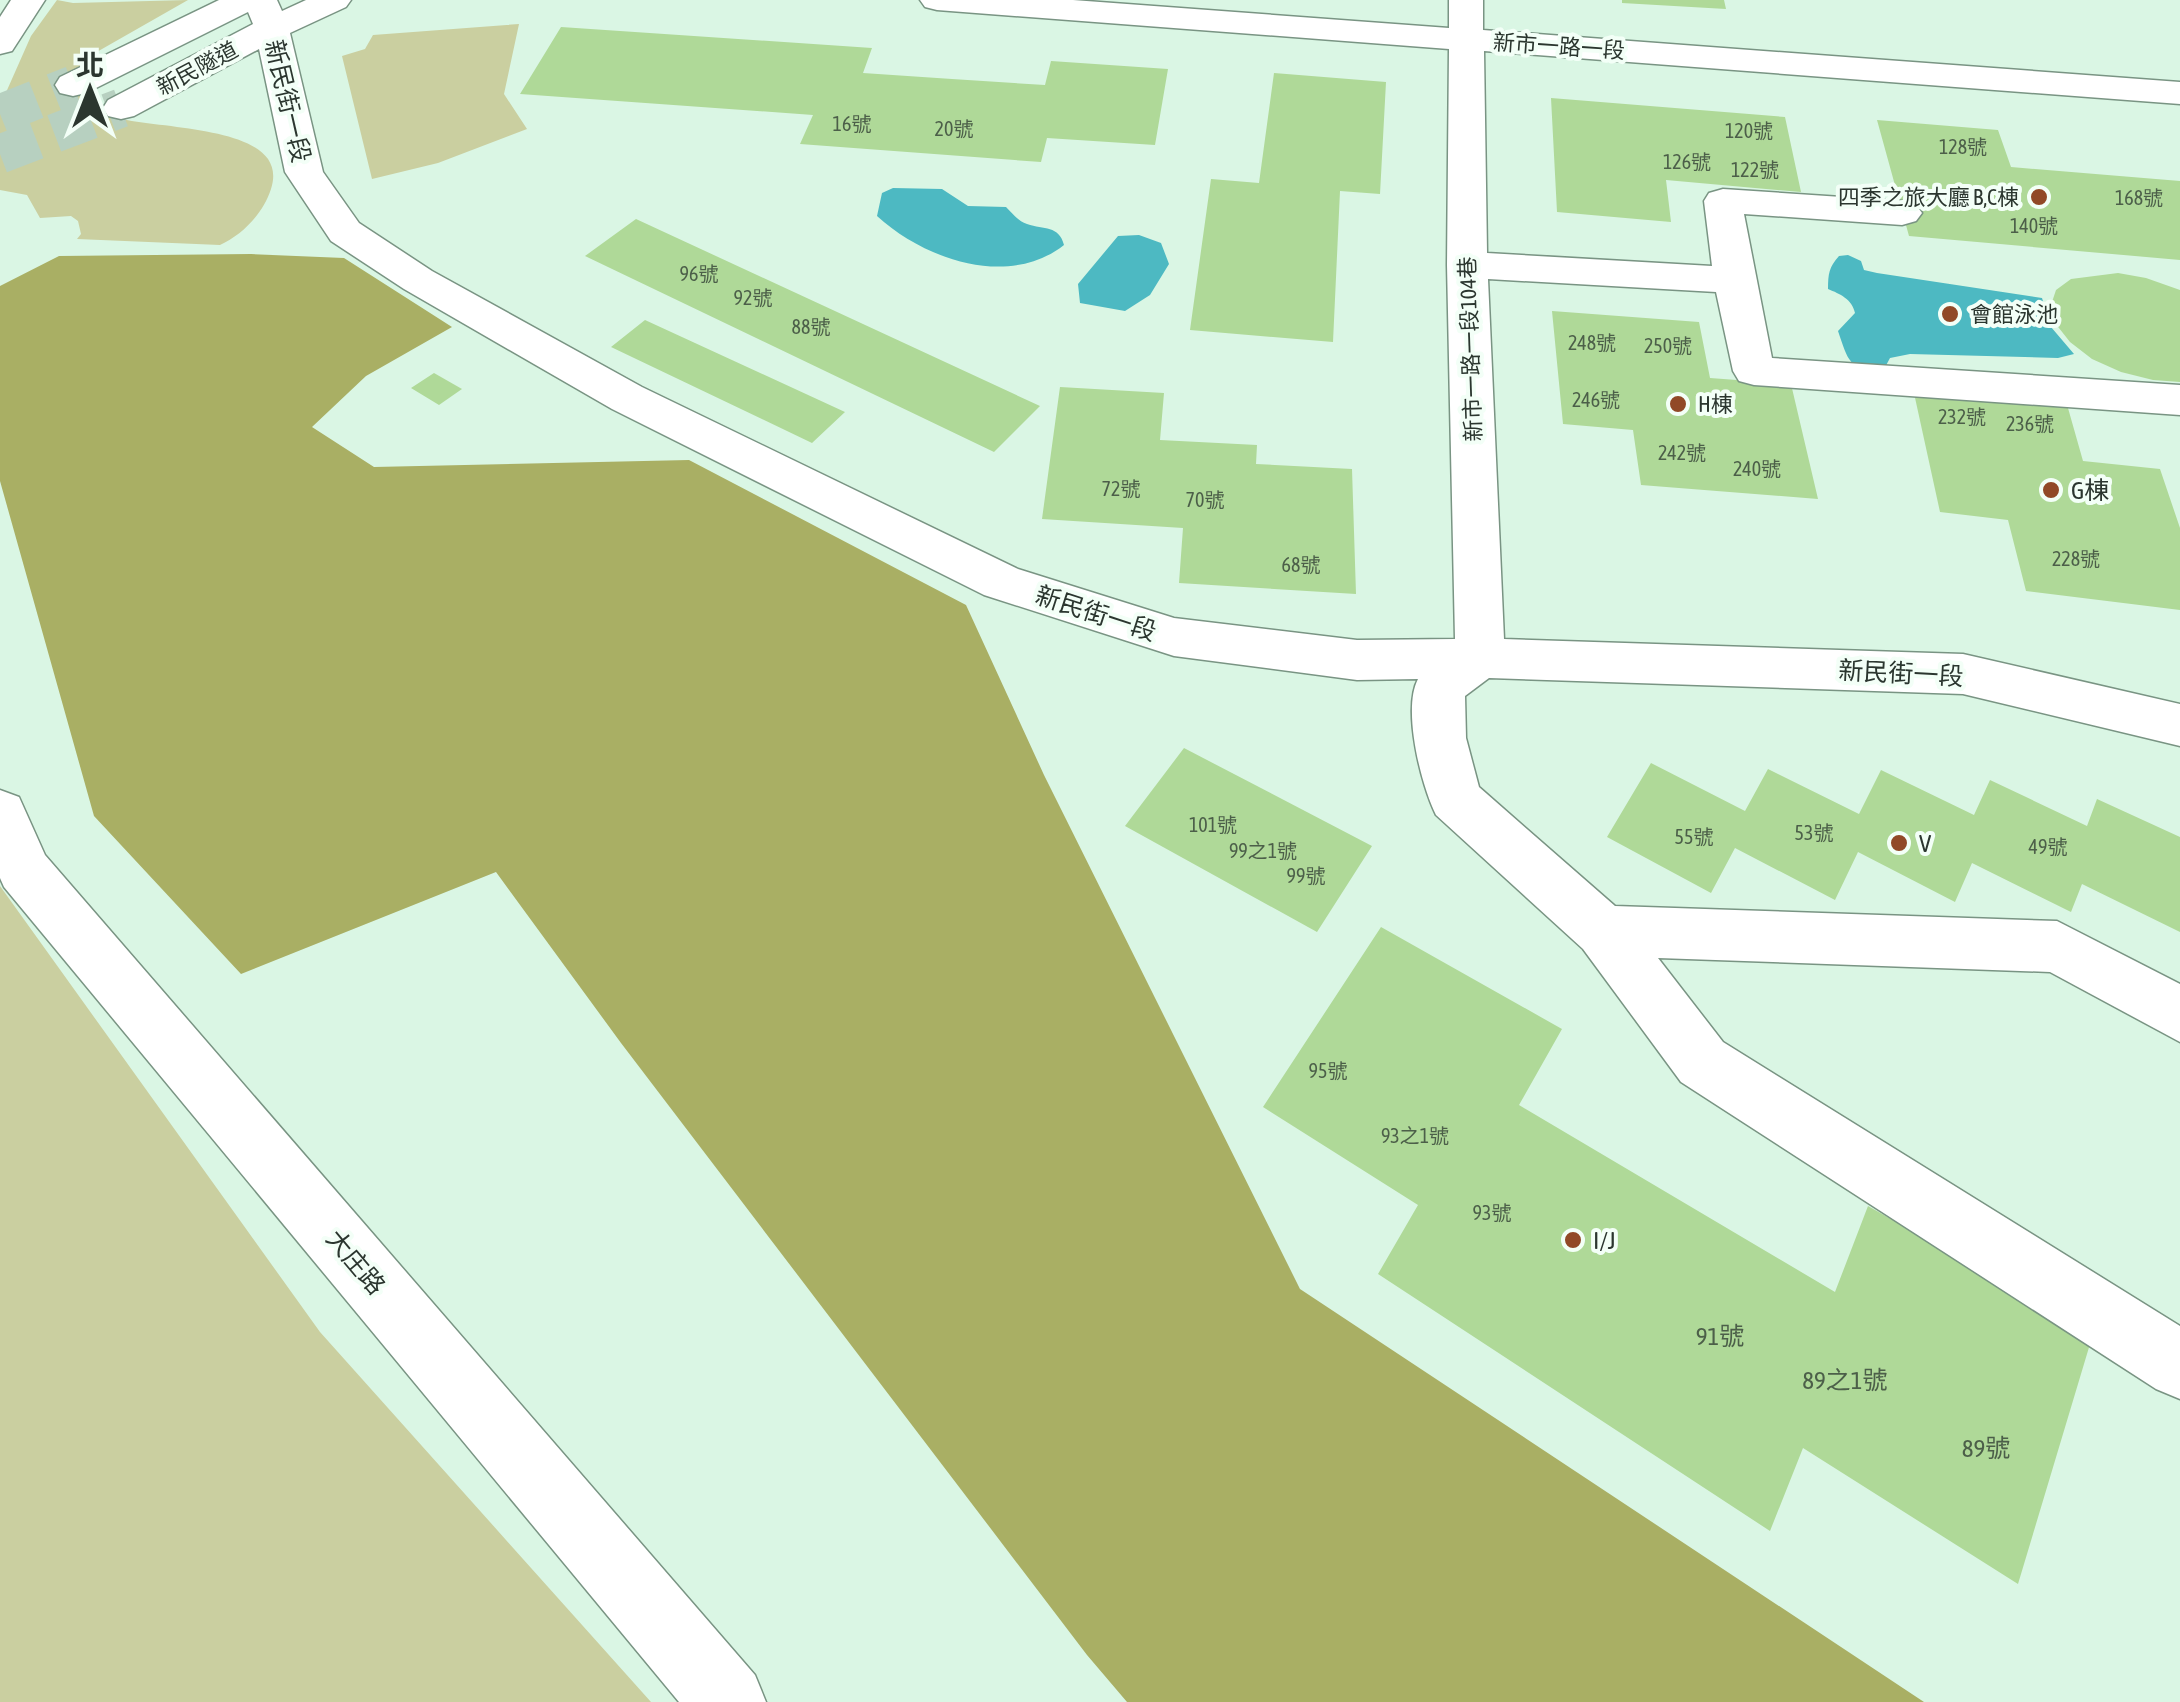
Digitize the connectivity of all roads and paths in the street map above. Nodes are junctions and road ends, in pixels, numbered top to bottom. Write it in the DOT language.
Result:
graph roads {
  1 [pos="28,0"];
  2 [pos="334,0"];
  3 [pos="938,0"];
  4 [pos="259,9"];
  5 [pos="1465,20"];
  6 [pos="0,44"];
  7 [pos="73,84"];
  8 [pos="2180,92"];
  9 [pos="121,108"];
  10 [pos="1902,213"];
  11 [pos="1468,265"];
  12 [pos="1734,280"];
  13 [pos="2180,400"];
  14 [pos="1480,658"];
  15 [pos="2180,725"];
  16 [pos="0,813"];
  17 [pos="1603,931"];
  18 [pos="2180,1016"];
  19 [pos="2180,1364"];
  20 [pos="728,1702"];
  1 -- 6 [label="street"];
  2 -- 4 [label="street"];
  3 -- 5 [label="street, 新市一路一段"];
  4 -- 7 [label="street, 新民隧道"];
  4 -- 9 [label="street, 新民隧道"];
  4 -- 14 [label="street, 新民街一段"];
  5 -- 8 [label="street, 新市一路一段"];
  5 -- 11 [label="street, 新市一路一段104巷"];
  10 -- 12 [label="street"];
  11 -- 12 [label="street"];
  11 -- 14 [label="street, 新市一路一段104巷"];
  12 -- 13 [label="street"];
  14 -- 15 [label="street, 新民街一段"];
  14 -- 17 [label="street"];
  16 -- 20 [label="street, 大庄路"];
  17 -- 18 [label="street"];
  17 -- 19 [label="street"];
}
